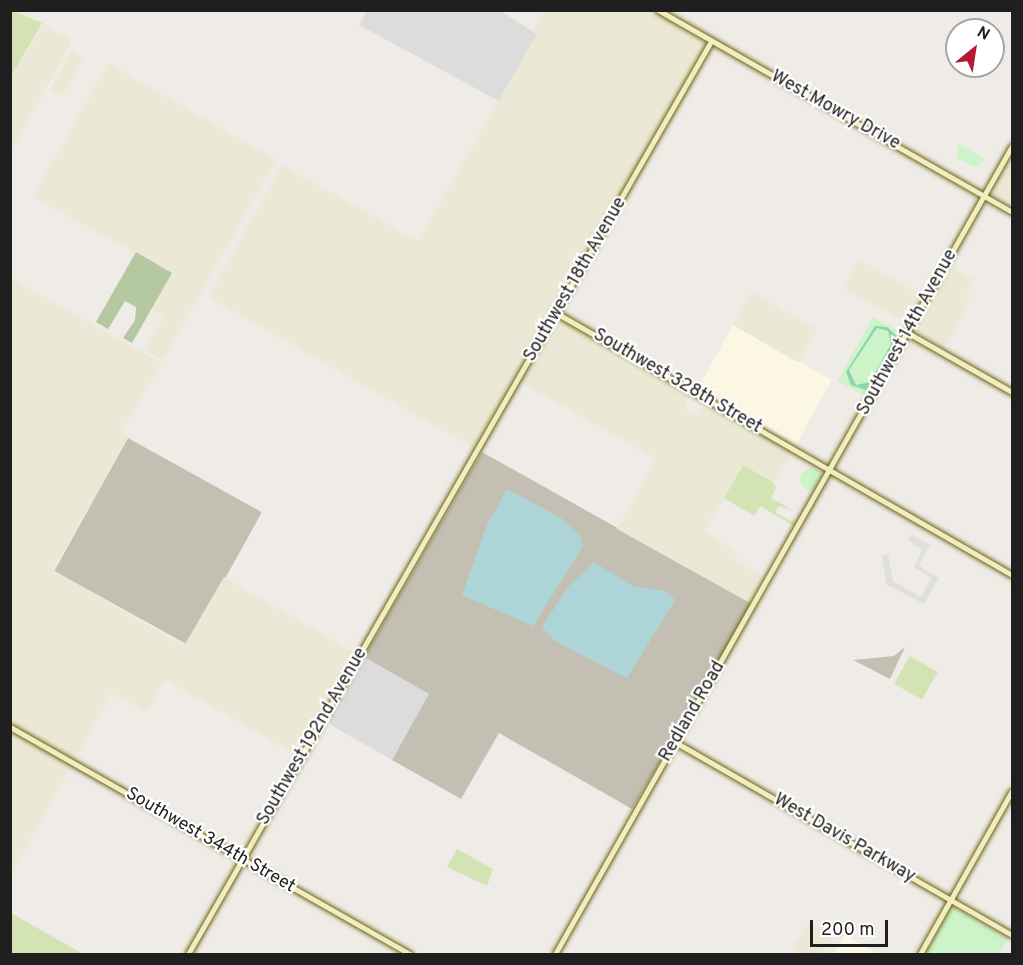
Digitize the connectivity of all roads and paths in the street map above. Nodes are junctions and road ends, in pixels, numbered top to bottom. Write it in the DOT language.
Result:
graph roads {
  1 [pos="658,10"];
  2 [pos="711,41"];
  3 [pos="1012,146"];
  4 [pos="985,196"];
  5 [pos="1012,212"];
  6 [pos="558,314"];
  7 [pos="908,333"];
  8 [pos="1012,392"];
  9 [pos="831,470"];
  10 [pos="440,519"];
  11 [pos="1012,573"];
  12 [pos="10,727"];
  13 [pos="675,742"];
  14 [pos="1012,791"];
  15 [pos="242,860"];
  16 [pos="951,900"];
  17 [pos="1012,935"];
  18 [pos="188,954"];
  19 [pos="410,954"];
  20 [pos="555,954"];
  21 [pos="920,954"];
  1 -- 2 [label="street, West Mowry Drive"];
  2 -- 4 [label="street, West Mowry Drive"];
  2 -- 6 [label="street, Southwest 18th Avenue"];
  3 -- 4 [label="street, Southwest 14th Avenue"];
  4 -- 5 [label="street, West Mowry Drive"];
  4 -- 7 [label="street, Southwest 14th Avenue"];
  6 -- 9 [label="street, Southwest 328th Street"];
  6 -- 10 [label="street, Southwest 18th Avenue"];
  7 -- 8 [label="street"];
  7 -- 9 [label="street, Southwest 14th Avenue"];
  9 -- 11 [label="street, Southwest 328th Street"];
  9 -- 13 [label="street, Redland Road"];
  10 -- 15 [label="street, Southwest 192nd Avenue"];
  12 -- 15 [label="street, Southwest 344th Street"];
  13 -- 16 [label="street, West Davis Parkway"];
  13 -- 20 [label="street, Redland Road"];
  14 -- 16 [label="street"];
  15 -- 18 [label="street, Southwest 192nd Avenue"];
  15 -- 19 [label="street, Southwest 344th Street"];
  16 -- 17 [label="street, West Davis Parkway"];
  16 -- 21 [label="street"];
}
